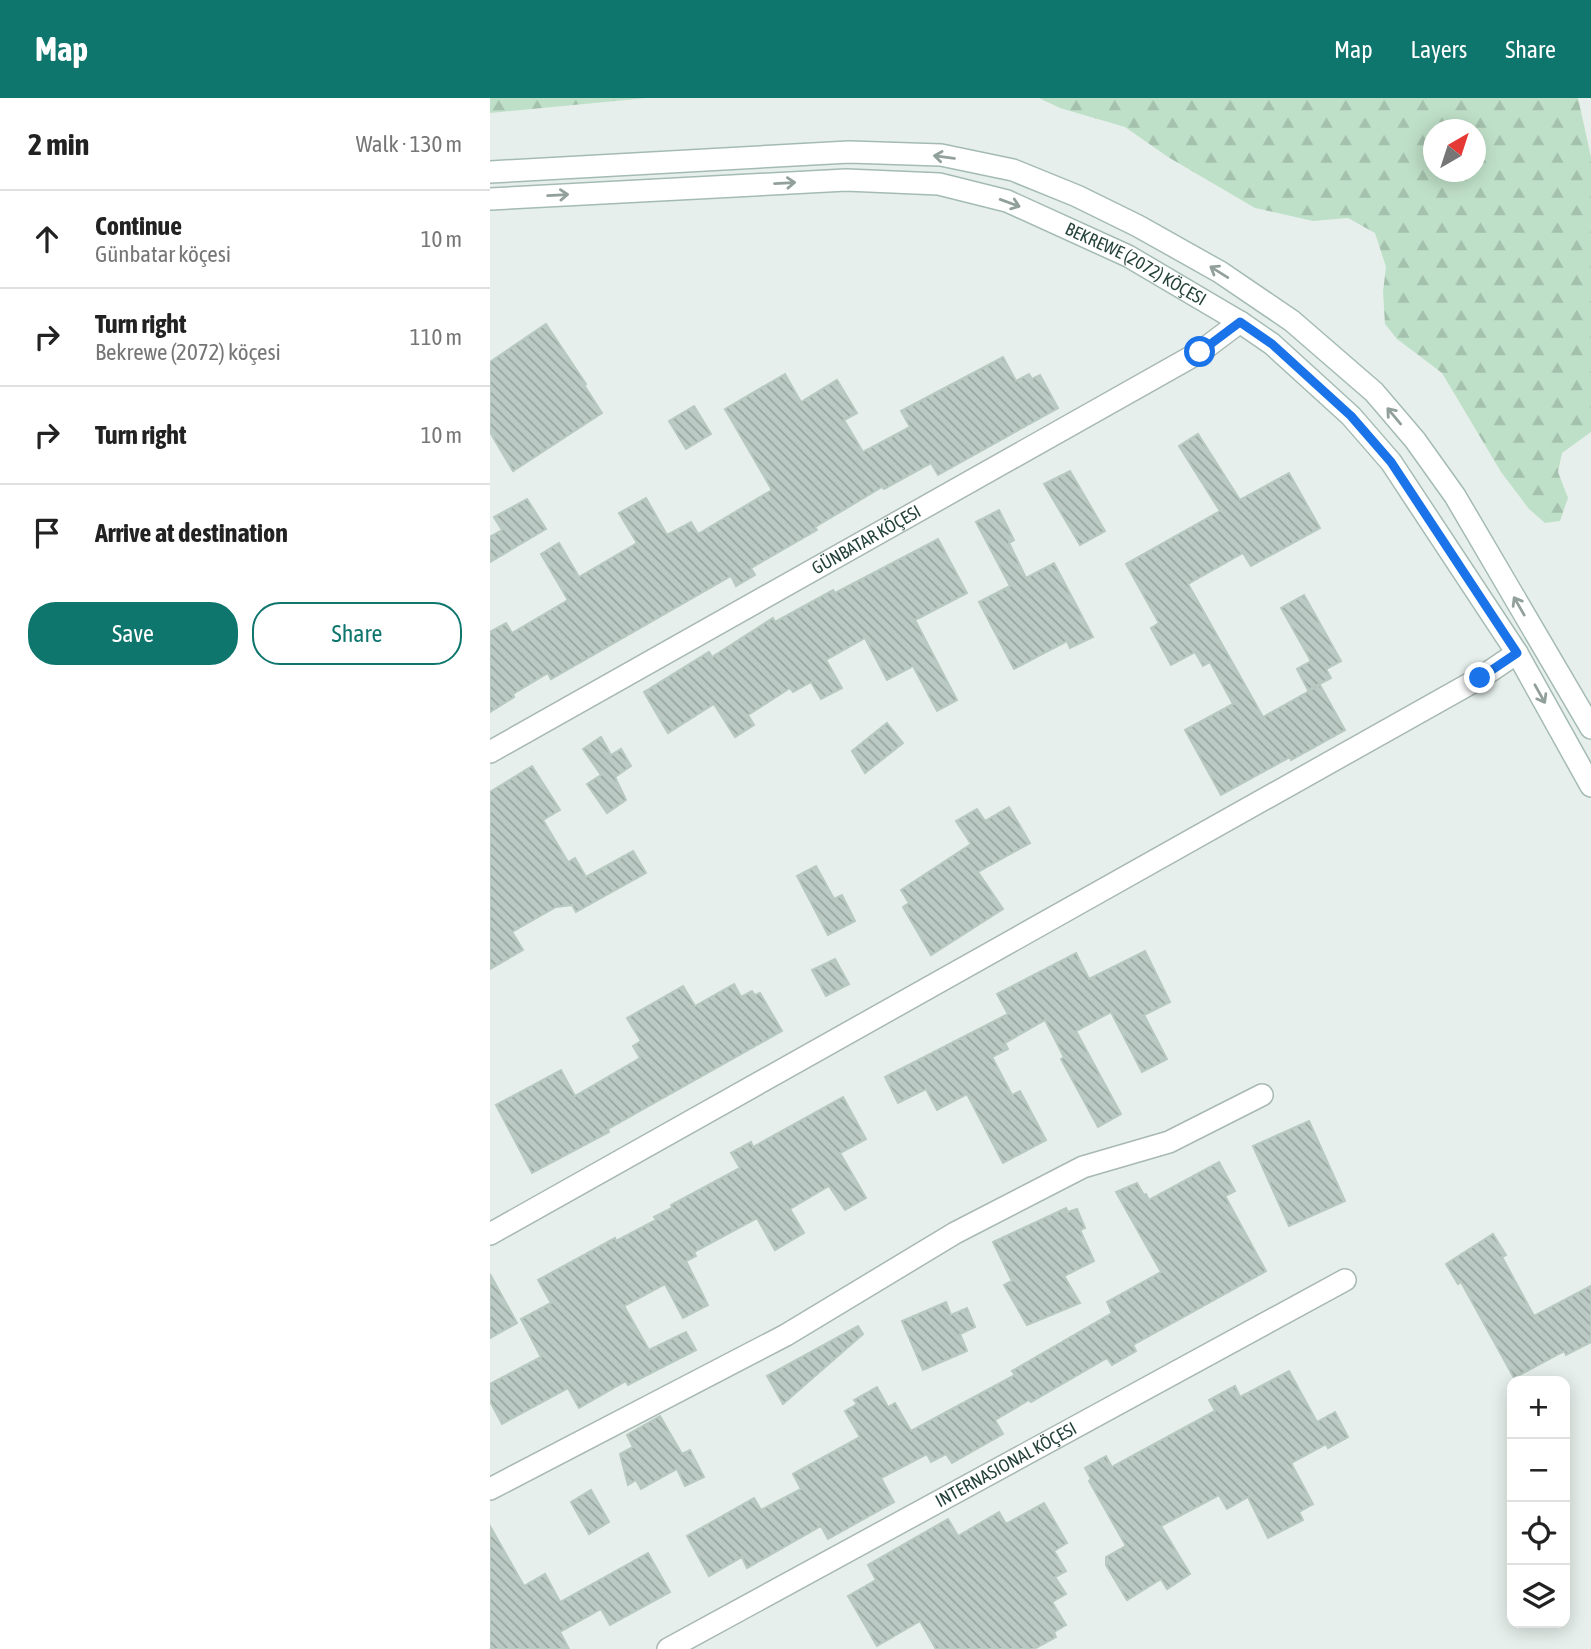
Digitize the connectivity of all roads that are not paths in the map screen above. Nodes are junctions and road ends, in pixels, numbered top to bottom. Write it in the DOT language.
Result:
graph roads {
  1 [pos="490,172"];
  2 [pos="490,199"];
  3 [pos="1240,322"];
  4 [pos="1517,653"];
  5 [pos="1591,728"];
  6 [pos="490,752"];
  7 [pos="1591,786"];
  8 [pos="1262,1095"];
  9 [pos="490,1234"];
  10 [pos="1345,1280"];
  11 [pos="490,1489"];
  12 [pos="668,1649"];
  5 -- 1 [label="street, BEKREWE (2072) KÖÇESI, one-way"];
  2 -- 3 [label="street, BEKREWE (2072) KÖÇESI, one-way"];
  3 -- 4 [label="street, BEKREWE (2072) KÖÇESI"];
  3 -- 6 [label="street, GÜNBATAR KÖÇESI"];
  4 -- 7 [label="street, BEKREWE (2072) KÖÇESI, one-way"];
  4 -- 9 [label="street"];
  8 -- 11 [label="street"];
  10 -- 12 [label="street, INTERNASIONAL KÖÇESI"];
}
